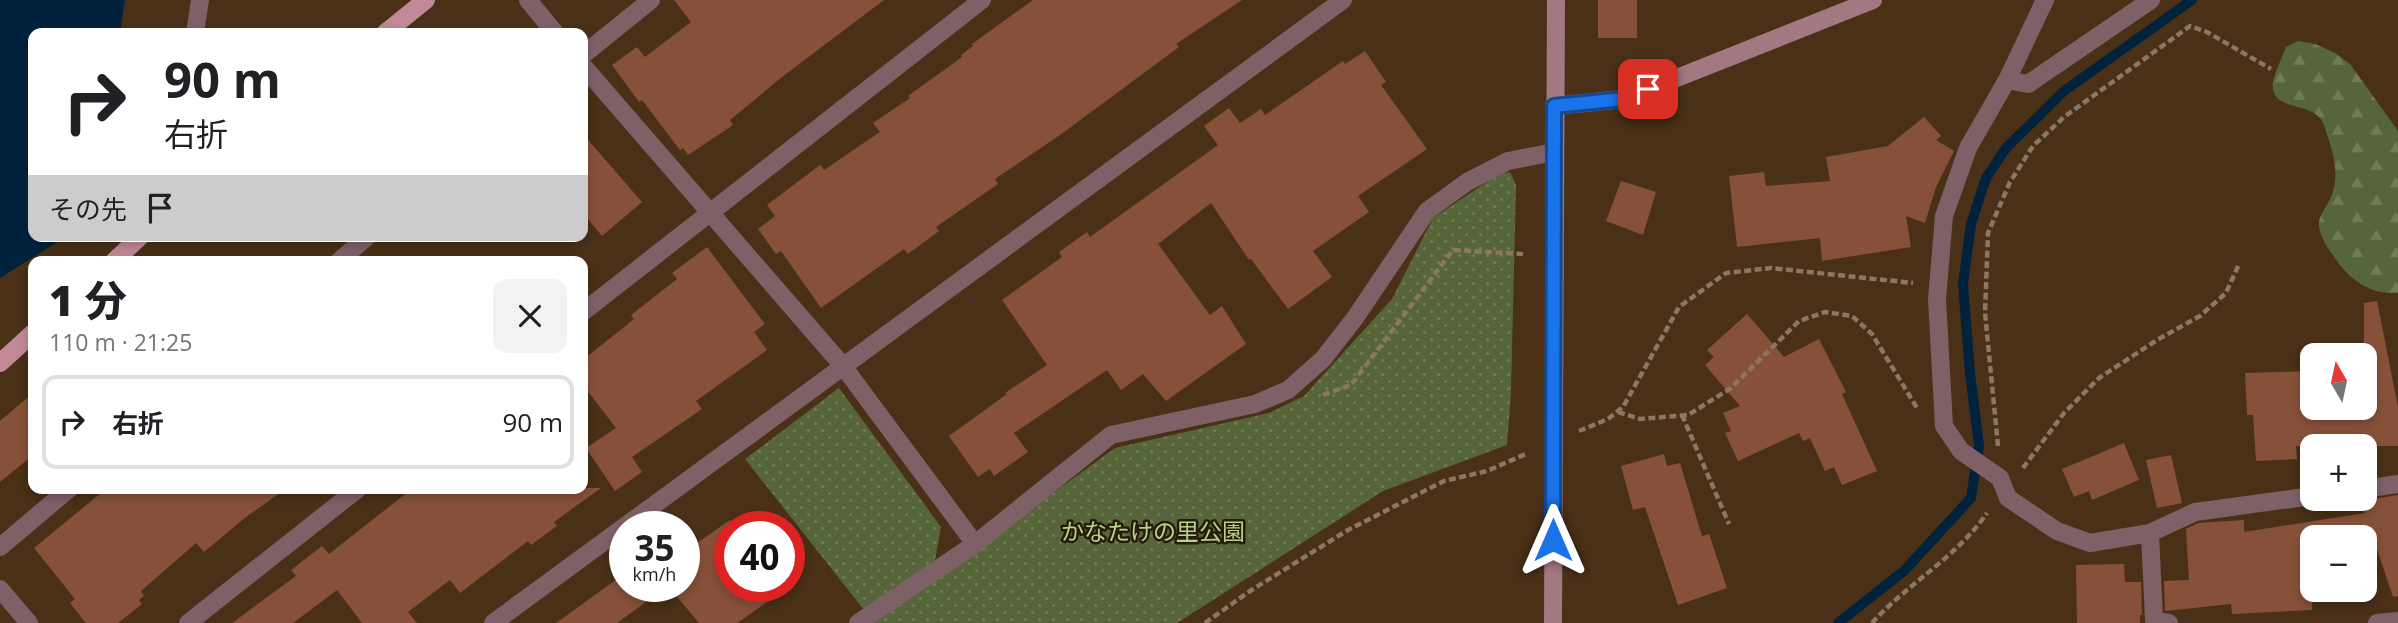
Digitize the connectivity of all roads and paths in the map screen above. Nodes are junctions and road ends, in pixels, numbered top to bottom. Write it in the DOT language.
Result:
graph roads {
  1 [pos="200,0"];
  2 [pos="426,0"];
  3 [pos="528,0"];
  4 [pos="651,0"];
  5 [pos="982,0"];
  6 [pos="1343,0"];
  7 [pos="1556,0"];
  8 [pos="1873,0"];
  9 [pos="2045,0"];
  10 [pos="2151,0"];
  11 [pos="196,28"];
  12 [pos="391,28"];
  13 [pos="551,28"];
  14 [pos="588,51"];
  15 [pos="2271,69"];
  16 [pos="588,72"];
  17 [pos="2007,80"];
  18 [pos="1554,106"];
  19 [pos="1554,152"];
  20 [pos="709,212"];
  21 [pos="135,242"];
  22 [pos="361,242"];
  23 [pos="1523,254"];
  24 [pos="119,256"];
  25 [pos="345,256"];
  26 [pos="2239,264"];
  27 [pos="1938,286"];
  28 [pos="588,308"];
  29 [pos="28,338"];
  30 [pos="0,363"];
  31 [pos="843,366"];
  32 [pos="1319,397"];
  33 [pos="1617,412"];
  34 [pos="1682,415"];
  35 [pos="1944,426"];
  36 [pos="1575,433"];
  37 [pos="1531,452"];
  38 [pos="2003,483"];
  39 [pos="2398,484"];
  40 [pos="2377,487"];
  41 [pos="62,494"];
  42 [pos="351,494"];
  43 [pos="2300,498"];
  44 [pos="1729,524"];
  45 [pos="2150,533"];
  46 [pos="975,544"];
  47 [pos="0,547"];
  48 [pos="0,589"];
  49 [pos="2398,621"];
  50 [pos="29,623"];
  51 [pos="188,623"];
  52 [pos="493,623"];
  53 [pos="858,623"];
  54 [pos="1205,623"];
  55 [pos="1553,623"];
  56 [pos="1872,623"];
  57 [pos="2169,623"];
  58 [pos="2377,623"];
  1 -- 11 [label="street"];
  2 -- 12 [label="main road"];
  3 -- 13 [label="street"];
  4 -- 14 [label="street"];
  5 -- 20 [label="street"];
  6 -- 31 [label="street"];
  7 -- 18 [label="street"];
  8 -- 18 [label="street"];
  9 -- 17 [label="street"];
  10 -- 17 [label="street"];
  15 -- 38 [label="path"];
  16 -- 20 [label="street"];
  17 -- 27 [label="street"];
  18 -- 19 [label="street"];
  19 -- 46 [label="street"];
  19 -- 55 [label="street"];
  20 -- 28 [label="street"];
  20 -- 31 [label="street"];
  21 -- 24 [label="main road"];
  22 -- 25 [label="street"];
  23 -- 32 [label="path"];
  26 -- 38 [label="path"];
  27 -- 33 [label="path"];
  27 -- 35 [label="street"];
  29 -- 30 [label="main road"];
  31 -- 46 [label="street"];
  31 -- 52 [label="street"];
  33 -- 34 [label="path"];
  33 -- 36 [label="path"];
  34 -- 35 [label="path"];
  34 -- 44 [label="path"];
  35 -- 38 [label="street"];
  37 -- 54 [label="path"];
  38 -- 45 [label="street"];
  38 -- 56 [label="path"];
  39 -- 40 [label="street"];
  41 -- 47 [label="street"];
  42 -- 51 [label="street"];
  43 -- 45 [label="street"];
  45 -- 57 [label="street"];
  46 -- 53 [label="street"];
  48 -- 50 [label="street"];
  49 -- 58 [label="street"];
}
